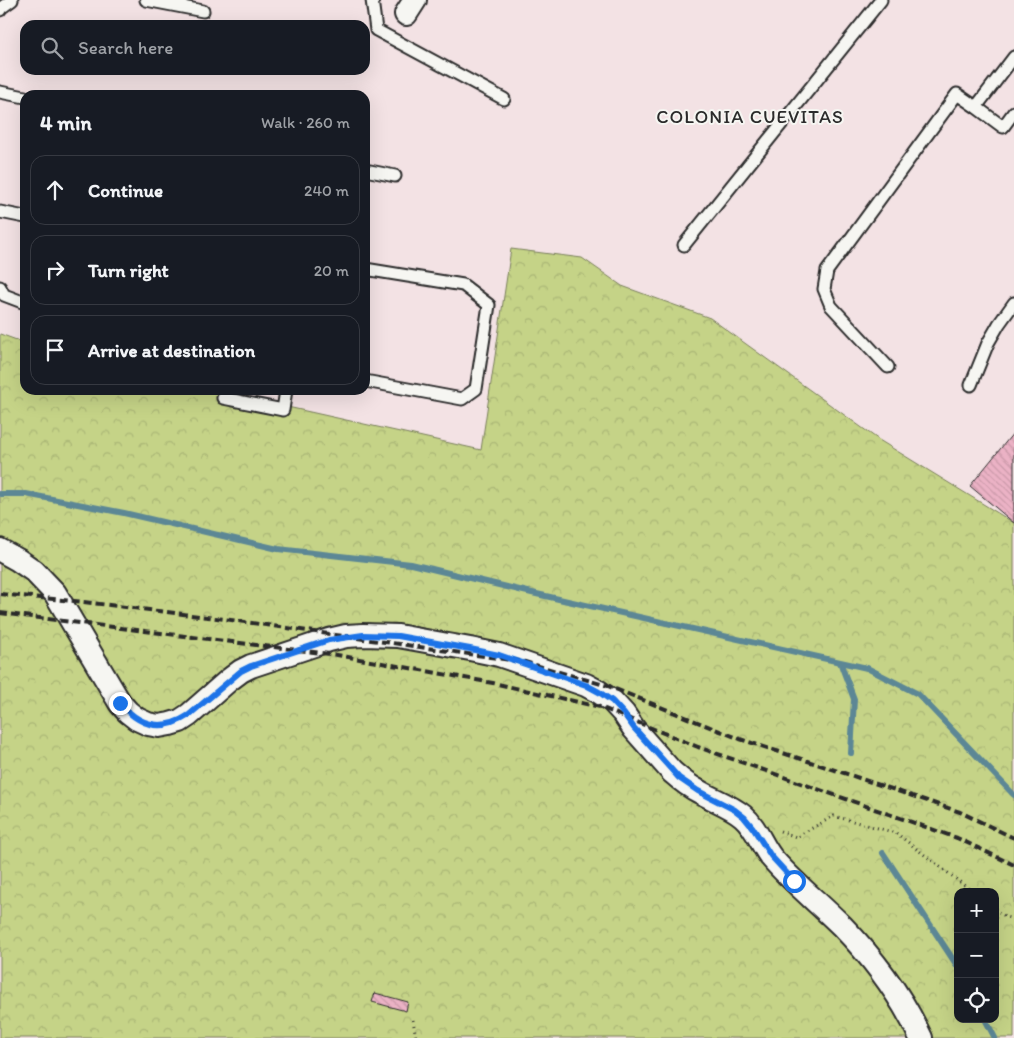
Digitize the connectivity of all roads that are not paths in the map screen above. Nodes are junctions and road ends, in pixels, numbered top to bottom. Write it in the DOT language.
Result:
graph roads {
  1 [pos="12,0"];
  2 [pos="146,0"];
  3 [pos="372,0"];
  4 [pos="880,0"];
  5 [pos="0,10"];
  6 [pos="202,11"];
  7 [pos="1014,58"];
  8 [pos="0,92"];
  9 [pos="20,96"];
  10 [pos="504,99"];
  11 [pos="976,107"];
  12 [pos="1014,112"];
  13 [pos="370,171"];
  14 [pos="395,176"];
  15 [pos="0,212"];
  16 [pos="20,216"];
  17 [pos="684,244"];
  18 [pos="370,270"];
  19 [pos="0,287"];
  20 [pos="20,301"];
  21 [pos="1014,303"];
  22 [pos="888,368"];
  23 [pos="370,382"];
  24 [pos="971,385"];
  25 [pos="285,395"];
  26 [pos="223,398"];
  27 [pos="0,550"];
  28 [pos="921,1038"];
  1 -- 5 [label="lane"];
  2 -- 6 [label="lane"];
  3 -- 10 [label="lane"];
  4 -- 17 [label="lane"];
  7 -- 11 [label="lane"];
  8 -- 9 [label="lane"];
  11 -- 12 [label="lane"];
  11 -- 22 [label="lane"];
  13 -- 14 [label="lane"];
  15 -- 16 [label="lane"];
  18 -- 23 [label="lane"];
  19 -- 20 [label="lane"];
  21 -- 24 [label="lane"];
  25 -- 26 [label="lane"];
  27 -- 28 [label="street"];
}
